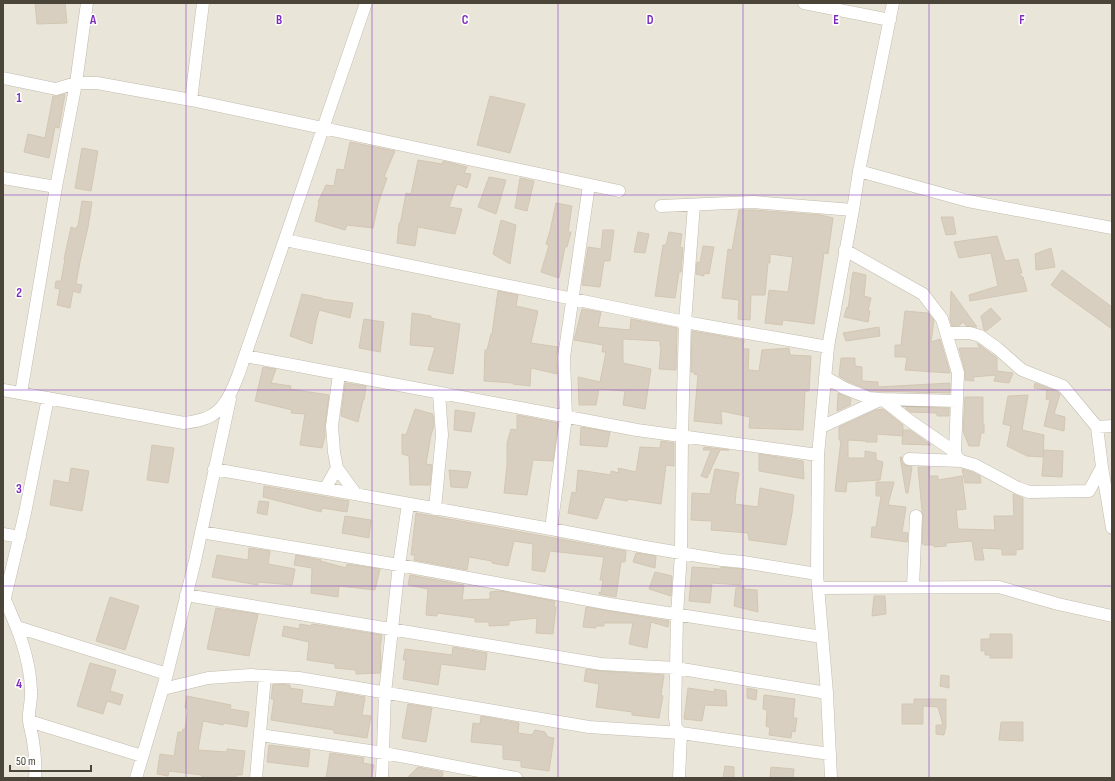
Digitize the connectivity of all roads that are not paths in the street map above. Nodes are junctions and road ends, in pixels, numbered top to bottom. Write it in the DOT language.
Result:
graph roads {
  1 [pos="87,3"];
  2 [pos="203,3"];
  3 [pos="366,3"];
  4 [pos="804,3"];
  5 [pos="893,3"];
  6 [pos="890,20"];
  7 [pos="3,78"];
  8 [pos="76,83"];
  9 [pos="191,100"];
  10 [pos="323,128"];
  11 [pos="859,171"];
  12 [pos="3,178"];
  13 [pos="589,185"];
  14 [pos="56,187"];
  15 [pos="619,191"];
  16 [pos="694,205"];
  17 [pos="662,206"];
  18 [pos="852,210"];
  19 [pos="1112,228"];
  20 [pos="285,240"];
  21 [pos="845,250"];
  22 [pos="572,300"];
  23 [pos="685,322"];
  24 [pos="947,332"];
  25 [pos="828,347"];
  26 [pos="245,356"];
  27 [pos="340,374"];
  28 [pos="825,377"];
  29 [pos="3,390"];
  30 [pos="21,393"];
  31 [pos="439,393"];
  32 [pos="231,394"];
  33 [pos="48,398"];
  34 [pos="882,399"];
  35 [pos="957,401"];
  36 [pos="566,417"];
  37 [pos="1112,426"];
  38 [pos="821,427"];
  39 [pos="1097,427"];
  40 [pos="682,436"];
  41 [pos="818,455"];
  42 [pos="958,456"];
  43 [pos="909,459"];
  44 [pos="1102,467"];
  45 [pos="337,468"];
  46 [pos="214,469"];
  47 [pos="325,489"];
  48 [pos="356,494"];
  49 [pos="408,504"];
  50 [pos="435,509"];
  51 [pos="916,516"];
  52 [pos="1112,528"];
  53 [pos="551,529"];
  54 [pos="201,532"];
  55 [pos="3,534"];
  56 [pos="20,537"];
  57 [pos="681,553"];
  58 [pos="400,565"];
  59 [pos="817,574"];
  60 [pos="913,587"];
  61 [pos="818,588"];
  62 [pos="186,595"];
  63 [pos="4,602"];
  64 [pos="677,615"];
  65 [pos="1112,616"];
  66 [pos="17,627"];
  67 [pos="393,629"];
  68 [pos="822,637"];
  69 [pos="676,668"];
  70 [pos="167,674"];
  71 [pos="265,676"];
  72 [pos="163,689"];
  73 [pos="385,693"];
  74 [pos="827,693"];
  75 [pos="29,721"];
  76 [pos="681,733"];
  77 [pos="260,735"];
  78 [pos="384,753"];
  79 [pos="830,754"];
  80 [pos="142,756"];
  81 [pos="35,778"];
  82 [pos="136,778"];
  83 [pos="256,778"];
  84 [pos="382,778"];
  85 [pos="516,778"];
  86 [pos="679,778"];
  87 [pos="830,778"];
  1 -- 8 [label="street"];
  2 -- 9 [label="street"];
  3 -- 10 [label="street"];
  4 -- 6 [label="street"];
  5 -- 6 [label="street"];
  6 -- 11 [label="street"];
  7 -- 8 [label="street"];
  8 -- 9 [label="street"];
  8 -- 14 [label="street"];
  9 -- 10 [label="street"];
  10 -- 13 [label="street"];
  10 -- 20 [label="street"];
  11 -- 18 [label="street"];
  11 -- 19 [label="street"];
  12 -- 14 [label="street"];
  13 -- 15 [label="street"];
  13 -- 22 [label="street"];
  14 -- 30 [label="street"];
  16 -- 17 [label="street"];
  16 -- 18 [label="street"];
  16 -- 23 [label="street"];
  18 -- 21 [label="street"];
  20 -- 22 [label="street"];
  20 -- 26 [label="street"];
  21 -- 24 [label="street"];
  21 -- 25 [label="street"];
  22 -- 23 [label="street"];
  22 -- 36 [label="street"];
  23 -- 25 [label="street"];
  23 -- 40 [label="street"];
  24 -- 35 [label="street"];
  24 -- 39 [label="street"];
  25 -- 28 [label="street"];
  26 -- 27 [label="street"];
  26 -- 32 [label="street"];
  27 -- 31 [label="street"];
  27 -- 45 [label="street"];
  28 -- 34 [label="street"];
  28 -- 38 [label="street"];
  29 -- 30 [label="street"];
  30 -- 33 [label="street"];
  31 -- 36 [label="street"];
  31 -- 50 [label="street"];
  32 -- 33 [label="street"];
  32 -- 46 [label="street"];
  33 -- 56 [label="street"];
  34 -- 35 [label="street"];
  34 -- 38 [label="street"];
  34 -- 42 [label="street"];
  35 -- 42 [label="street"];
  36 -- 40 [label="street"];
  36 -- 53 [label="street"];
  37 -- 39 [label="street"];
  38 -- 41 [label="street"];
  39 -- 44 [label="street"];
  40 -- 41 [label="street"];
  40 -- 57 [label="street"];
  41 -- 59 [label="street"];
  42 -- 43 [label="street"];
  42 -- 44 [label="street"];
  44 -- 52 [label="street"];
  45 -- 47 [label="street"];
  45 -- 48 [label="street"];
  46 -- 47 [label="street"];
  46 -- 54 [label="street"];
  47 -- 48 [label="street"];
  48 -- 49 [label="street"];
  49 -- 50 [label="street"];
  49 -- 58 [label="street"];
  50 -- 53 [label="street"];
  51 -- 60 [label="street"];
  53 -- 57 [label="street"];
  54 -- 58 [label="street"];
  54 -- 62 [label="street"];
  55 -- 56 [label="street"];
  56 -- 63 [label="street"];
  57 -- 59 [label="street"];
  57 -- 64 [label="street"];
  58 -- 64 [label="street"];
  58 -- 67 [label="street"];
  59 -- 61 [label="street"];
  60 -- 61 [label="street"];
  60 -- 65 [label="street"];
  61 -- 68 [label="street"];
  62 -- 67 [label="street"];
  62 -- 70 [label="street"];
  63 -- 66 [label="street"];
  64 -- 68 [label="street"];
  64 -- 69 [label="street"];
  66 -- 70 [label="street"];
  66 -- 75 [label="street"];
  67 -- 69 [label="street"];
  67 -- 73 [label="street"];
  68 -- 74 [label="street"];
  69 -- 74 [label="street"];
  69 -- 76 [label="street"];
  70 -- 72 [label="street"];
  71 -- 72 [label="street"];
  71 -- 73 [label="street"];
  71 -- 77 [label="street"];
  72 -- 80 [label="street"];
  73 -- 76 [label="street"];
  73 -- 78 [label="street"];
  74 -- 79 [label="street"];
  75 -- 80 [label="street"];
  75 -- 81 [label="street"];
  76 -- 79 [label="street"];
  76 -- 86 [label="street"];
  77 -- 78 [label="street"];
  77 -- 83 [label="street"];
  78 -- 84 [label="street"];
  78 -- 85 [label="street"];
  79 -- 87 [label="street"];
  80 -- 82 [label="street"];
}
